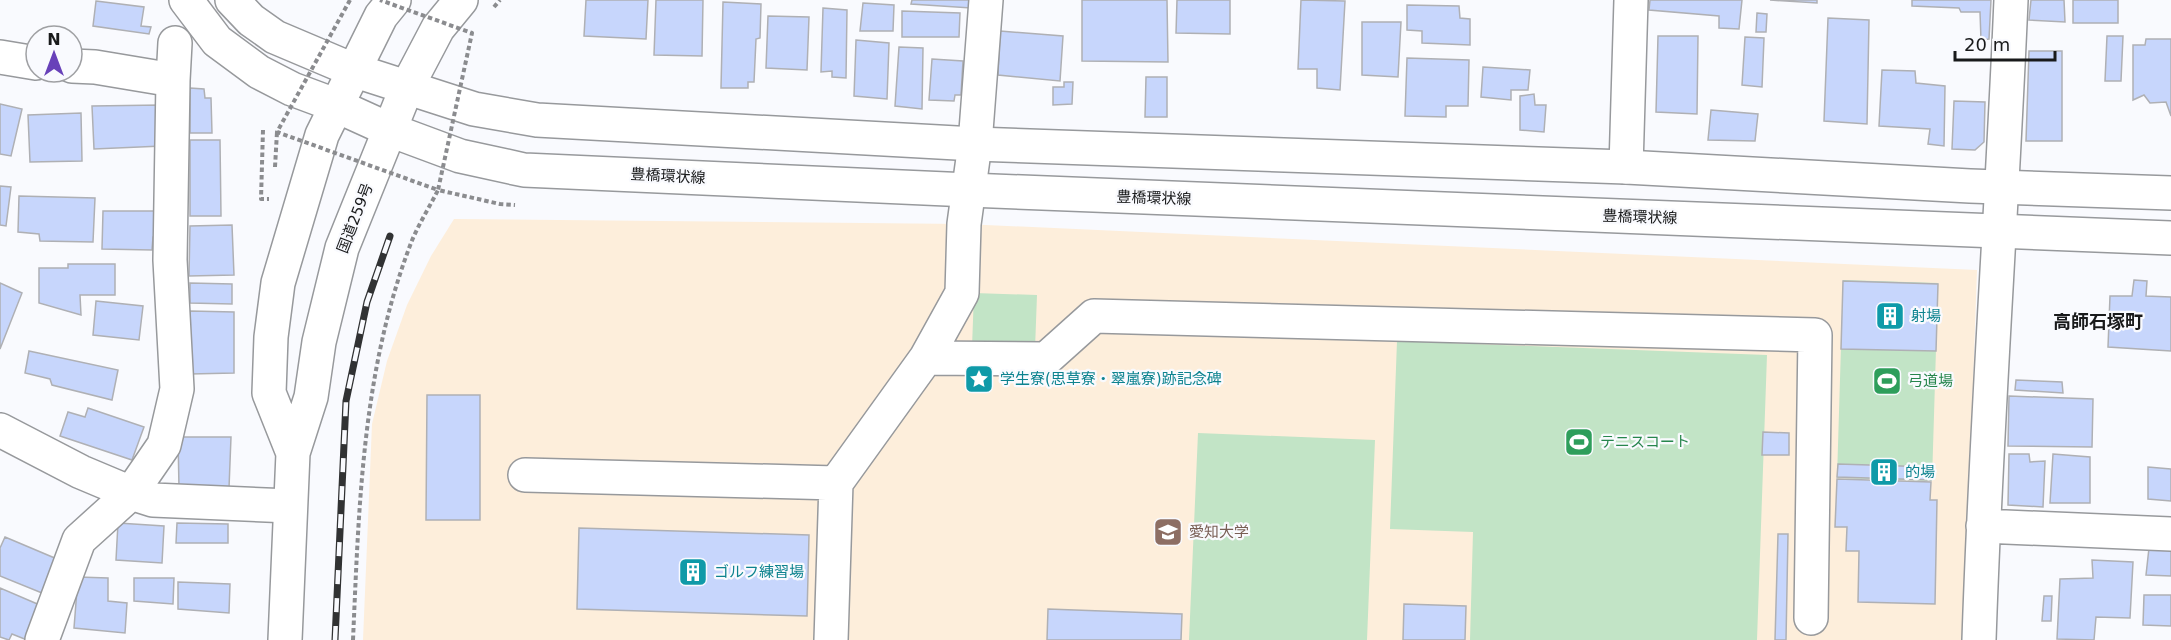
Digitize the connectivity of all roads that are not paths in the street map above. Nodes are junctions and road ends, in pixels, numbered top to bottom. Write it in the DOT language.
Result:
graph roads {
  1 [pos="186,0"];
  2 [pos="232,0"];
  3 [pos="394,0"];
  4 [pos="461,0"];
  5 [pos="986,0"];
  6 [pos="1630,0"];
  7 [pos="2011,0"];
  8 [pos="175,43"];
  9 [pos="0,57"];
  10 [pos="24,61"];
  11 [pos="84,67"];
  12 [pos="353,70"];
  13 [pos="172,80"];
  14 [pos="408,87"];
  15 [pos="335,105"];
  16 [pos="390,130"];
  17 [pos="975,144"];
  18 [pos="1626,167"];
  19 [pos="2003,187"];
  20 [pos="969,190"];
  21 [pos="2171,193"];
  22 [pos="2000,230"];
  23 [pos="2171,238"];
  24 [pos="926,358"];
  25 [pos="0,429"];
  26 [pos="293,453"];
  27 [pos="525,476"];
  28 [pos="836,483"];
  29 [pos="131,493"];
  30 [pos="291,506"];
  31 [pos="1983,526"];
  32 [pos="2171,534"];
  33 [pos="1811,618"];
  34 [pos="42,640"];
  35 [pos="285,640"];
  36 [pos="831,640"];
  37 [pos="1979,640"];
  1 -- 15 [label="main road, 豊橋環状線"];
  2 -- 12 [label="main road"];
  3 -- 12 [label="main road, 国道259号"];
  4 -- 14 [label="main road, 国道259号"];
  5 -- 17 [label="main road"];
  6 -- 18 [label="main road"];
  7 -- 19 [label="main road"];
  8 -- 13 [label="main road"];
  9 -- 10 [label="main road"];
  11 -- 13 [label="main road"];
  12 -- 14 [label="main road"];
  12 -- 15 [label="main road, 国道259号"];
  13 -- 29 [label="main road"];
  14 -- 16 [label="main road, 国道259号"];
  14 -- 17 [label="main road"];
  15 -- 16 [label="main road, 豊橋環状線"];
  15 -- 26 [label="main road, 国道259号"];
  16 -- 20 [label="main road, 豊橋環状線"];
  16 -- 26 [label="main road, 国道259号"];
  17 -- 18 [label="main road"];
  17 -- 20 [label="main road"];
  18 -- 19 [label="main road"];
  19 -- 21 [label="main road"];
  19 -- 22 [label="main road"];
  20 -- 22 [label="main road, 豊橋環状線"];
  20 -- 24 [label="main road"];
  22 -- 23 [label="main road, 豊橋環状線"];
  22 -- 31 [label="main road"];
  24 -- 28 [label="main road"];
  24 -- 33 [label="main road"];
  25 -- 29 [label="main road"];
  26 -- 30 [label="main road, 国道259号"];
  27 -- 28 [label="main road"];
  28 -- 36 [label="main road"];
  29 -- 30 [label="main road"];
  29 -- 34 [label="main road"];
  30 -- 35 [label="main road, 国道259号"];
  31 -- 32 [label="main road"];
  31 -- 37 [label="main road"];
}
